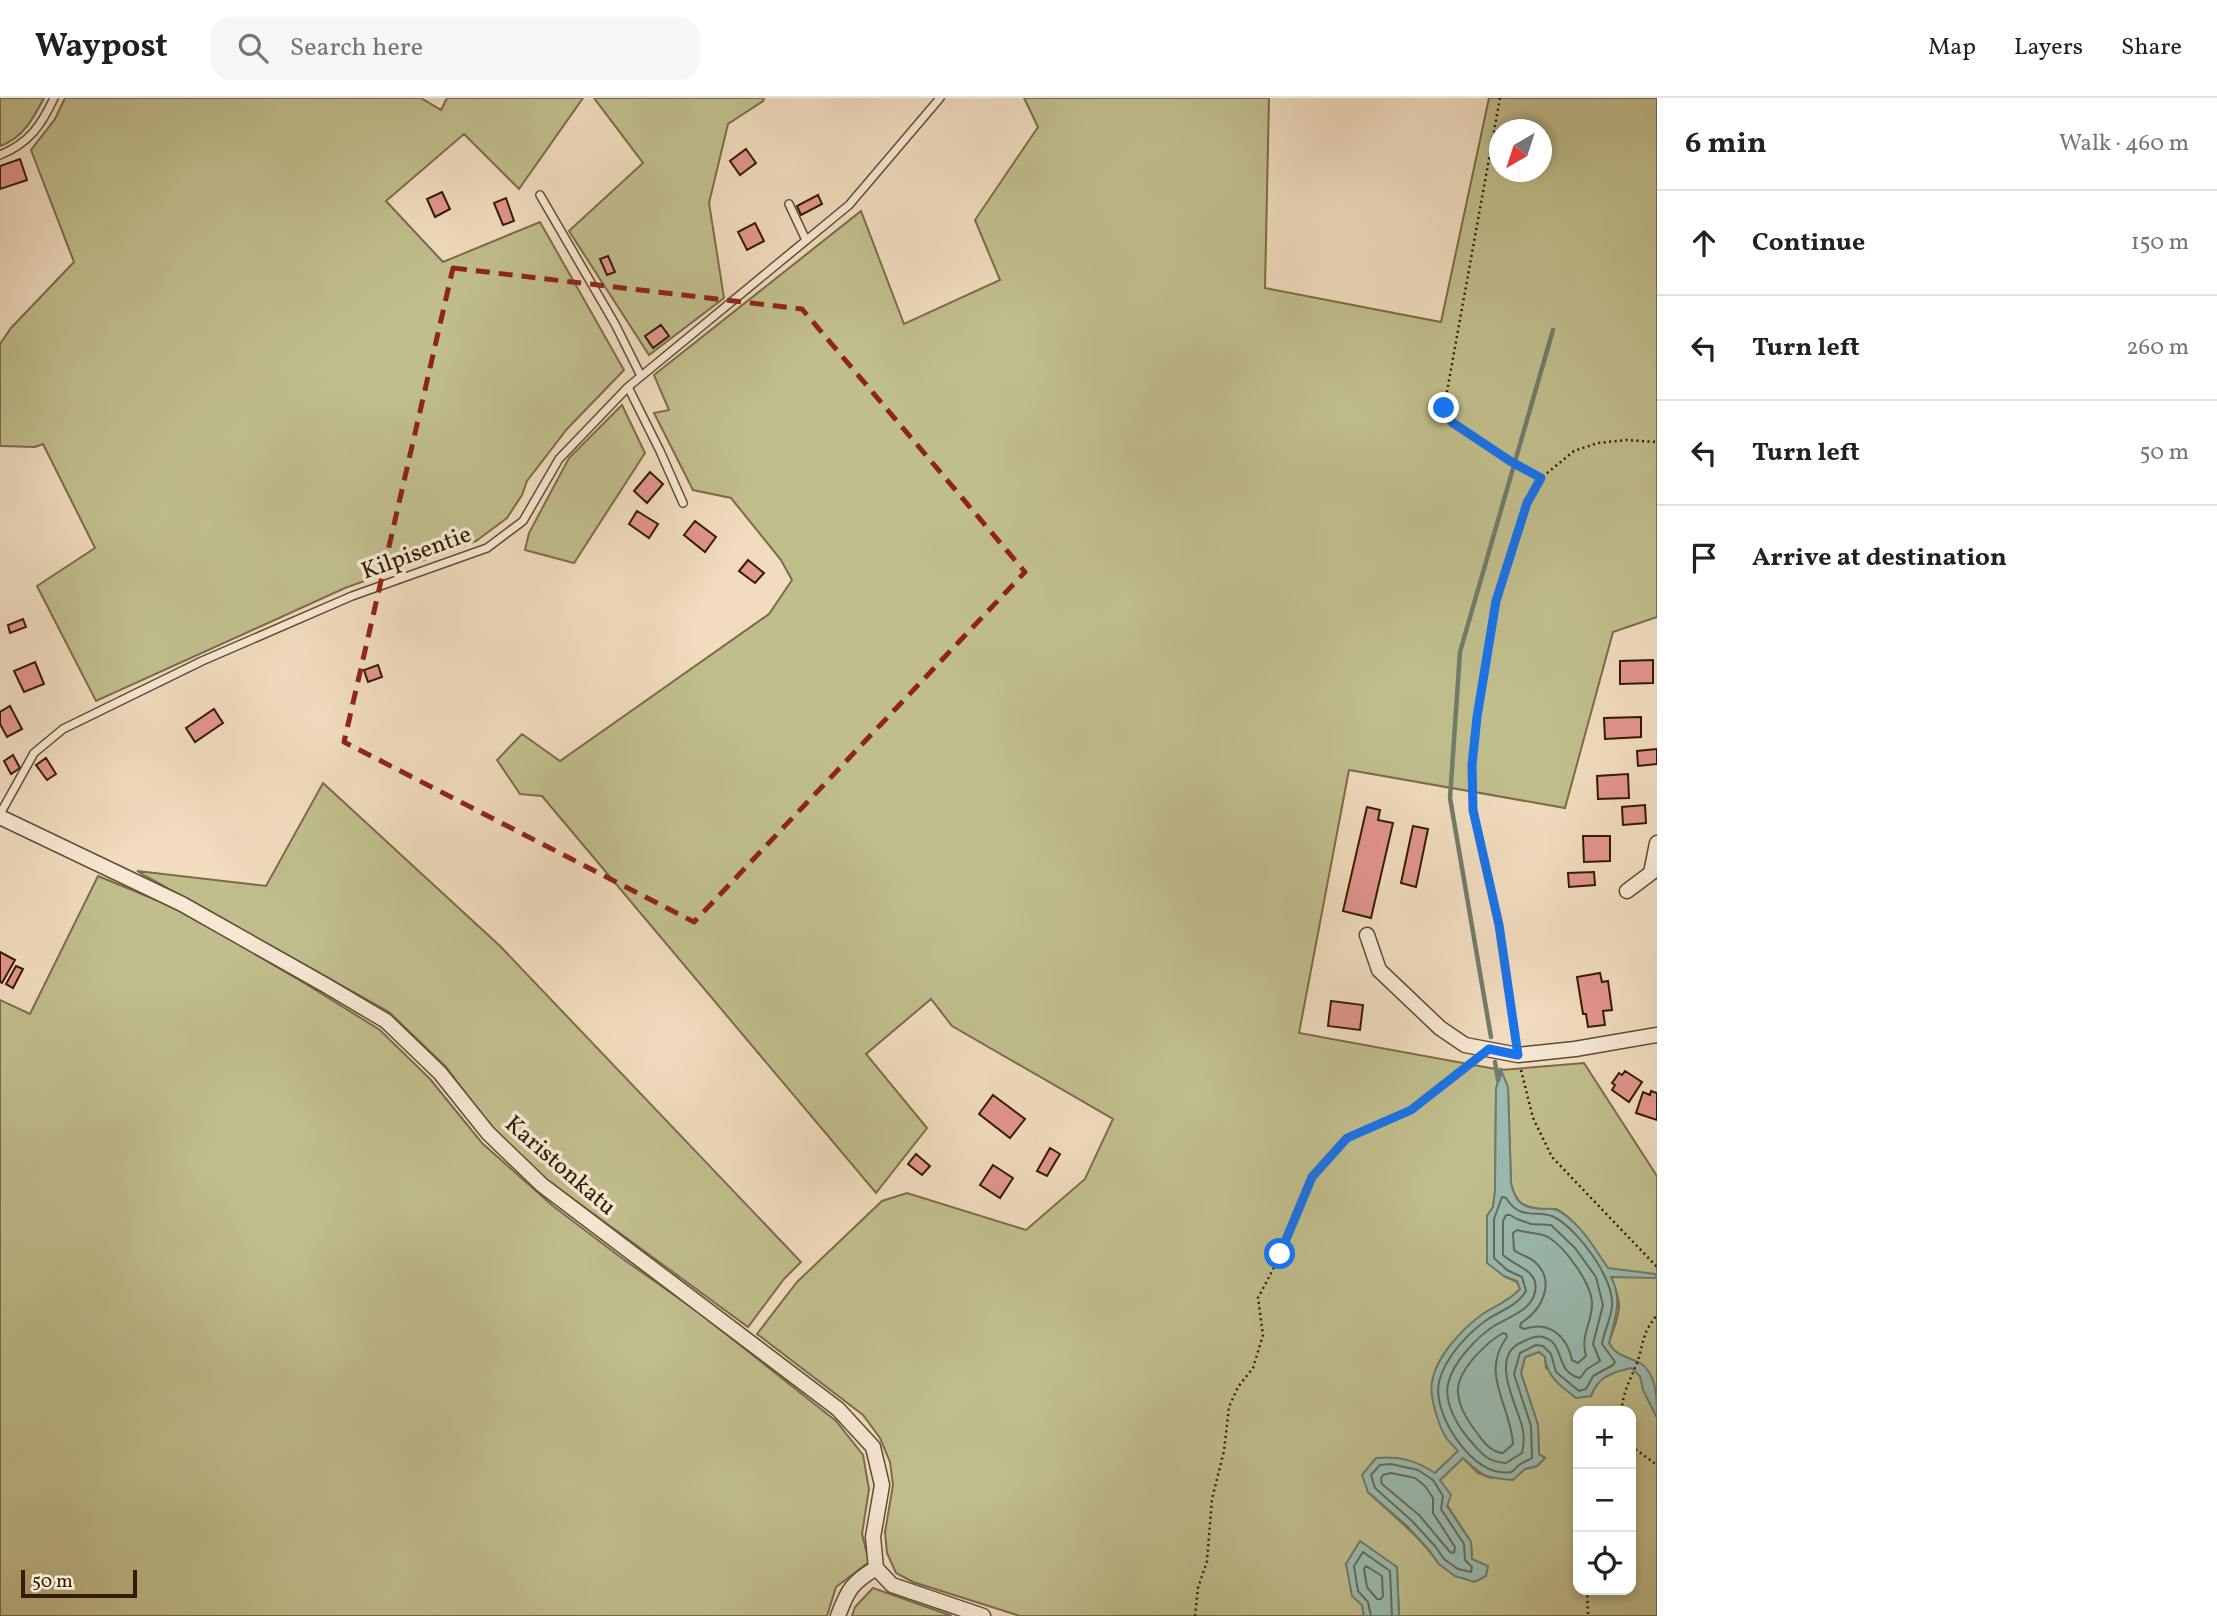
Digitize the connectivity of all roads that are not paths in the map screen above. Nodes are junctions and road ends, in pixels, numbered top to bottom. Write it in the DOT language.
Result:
graph roads {
  1 [pos="54,98"];
  2 [pos="940,98"];
  3 [pos="0,155"];
  4 [pos="540,195"];
  5 [pos="789,204"];
  6 [pos="806,240"];
  7 [pos="641,376"];
  8 [pos="628,387"];
  9 [pos="683,503"];
  10 [pos="0,816"];
  11 [pos="1657,843"];
  12 [pos="1627,891"];
  13 [pos="1367,935"];
  14 [pos="1657,1035"];
  15 [pos="876,1568"];
  16 [pos="838,1616"];
  17 [pos="983,1616"];
  1 -- 3 [label="lane"];
  2 -- 6 [label="lane, Kilpisentie"];
  4 -- 7 [label="lane"];
  5 -- 6 [label="lane"];
  6 -- 7 [label="lane, Kilpisentie"];
  7 -- 8 [label="lane, Kilpisentie"];
  8 -- 9 [label="lane"];
  8 -- 10 [label="lane, Kilpisentie"];
  10 -- 15 [label="street, Karistonkatu"];
  11 -- 12 [label="street"];
  13 -- 14 [label="street"];
  15 -- 16 [label="street"];
  15 -- 17 [label="street"];
}
